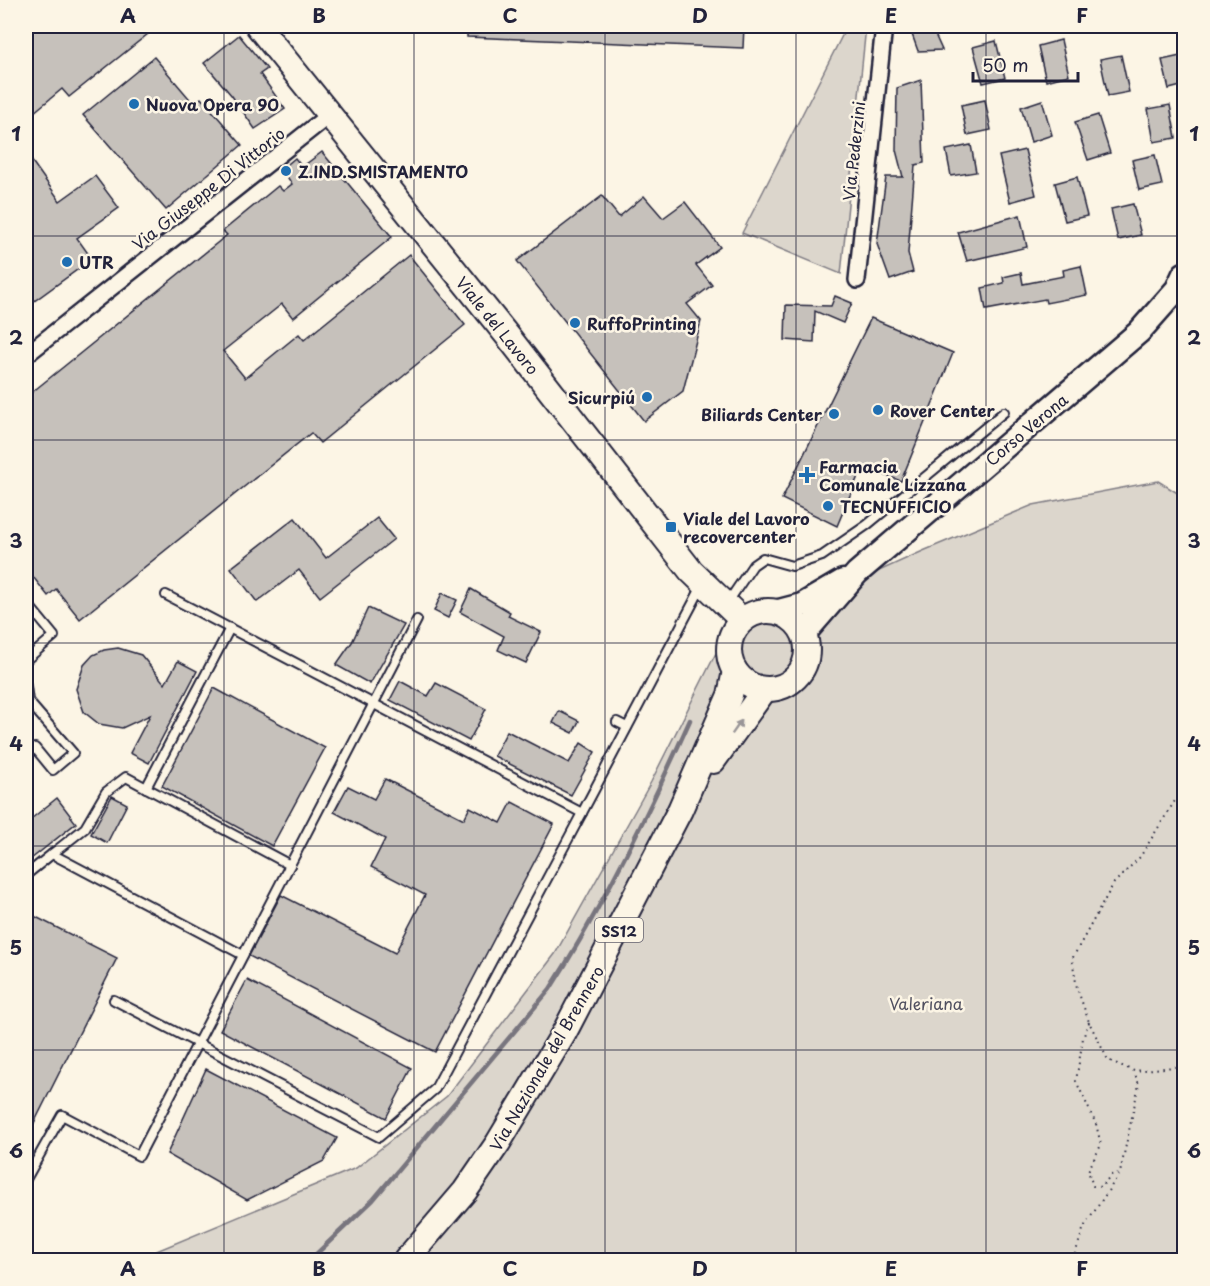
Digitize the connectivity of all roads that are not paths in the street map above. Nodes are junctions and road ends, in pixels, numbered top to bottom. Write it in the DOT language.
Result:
graph roads {
  1 [pos="258,26"];
  2 [pos="884,26"];
  3 [pos="329,115"];
  4 [pos="857,280"];
  5 [pos="1182,283"];
  6 [pos="26,355"];
  7 [pos="1004,412"];
  8 [pos="857,573"];
  9 [pos="702,584"];
  10 [pos="166,595"];
  11 [pos="26,602"];
  12 [pos="779,611"];
  13 [pos="734,613"];
  14 [pos="417,620"];
  15 [pos="230,628"];
  16 [pos="804,634"];
  17 [pos="26,660"];
  18 [pos="735,672"];
  19 [pos="26,686"];
  20 [pos="765,689"];
  21 [pos="373,704"];
  22 [pos="617,722"];
  23 [pos="627,727"];
  24 [pos="26,755"];
  25 [pos="146,788"];
  26 [pos="680,810"];
  27 [pos="582,813"];
  28 [pos="52,854"];
  29 [pos="290,865"];
  30 [pos="26,875"];
  31 [pos="243,955"];
  32 [pos="114,1000"];
  33 [pos="197,1043"];
  34 [pos="26,1179"];
  35 [pos="409,1258"];
  1 -- 3 [label="main road, Viale del Lavoro"];
  2 -- 4 [label="street, Via Pederzini"];
  3 -- 6 [label="street, Via Giuseppe Di Vittorio"];
  3 -- 9 [label="main road, Viale del Lavoro"];
  5 -- 8 [label="main road, Corso Verona"];
  7 -- 13 [label="lane"];
  8 -- 12 [label="main road"];
  8 -- 16 [label="main road"];
  9 -- 13 [label="main road, Viale del Lavoro"];
  9 -- 23 [label="lane"];
  10 -- 15 [label="lane"];
  11 -- 17 [label="lane"];
  12 -- 13 [label="main road"];
  12 -- 16 [label="main road"];
  13 -- 18 [label="main road, SS12"];
  14 -- 21 [label="lane"];
  15 -- 21 [label="lane"];
  15 -- 25 [label="lane"];
  16 -- 20 [label="main road"];
  18 -- 20 [label="main road"];
  18 -- 26 [label="main road, Via Nazionale del Brennero / SS12"];
  19 -- 24 [label="lane"];
  26 -- 20 [label="main road, Via Nazionale del Brennero / SS12, one-way"];
  21 -- 27 [label="lane"];
  21 -- 29 [label="lane"];
  22 -- 23 [label="lane"];
  23 -- 27 [label="lane"];
  25 -- 28 [label="lane"];
  25 -- 29 [label="lane"];
  26 -- 35 [label="main road, Via Nazionale del Brennero / SS12"];
  27 -- 33 [label="lane"];
  28 -- 30 [label="lane"];
  28 -- 31 [label="lane"];
  29 -- 31 [label="lane"];
  31 -- 33 [label="lane"];
  32 -- 33 [label="lane"];
  33 -- 34 [label="lane"];
}
